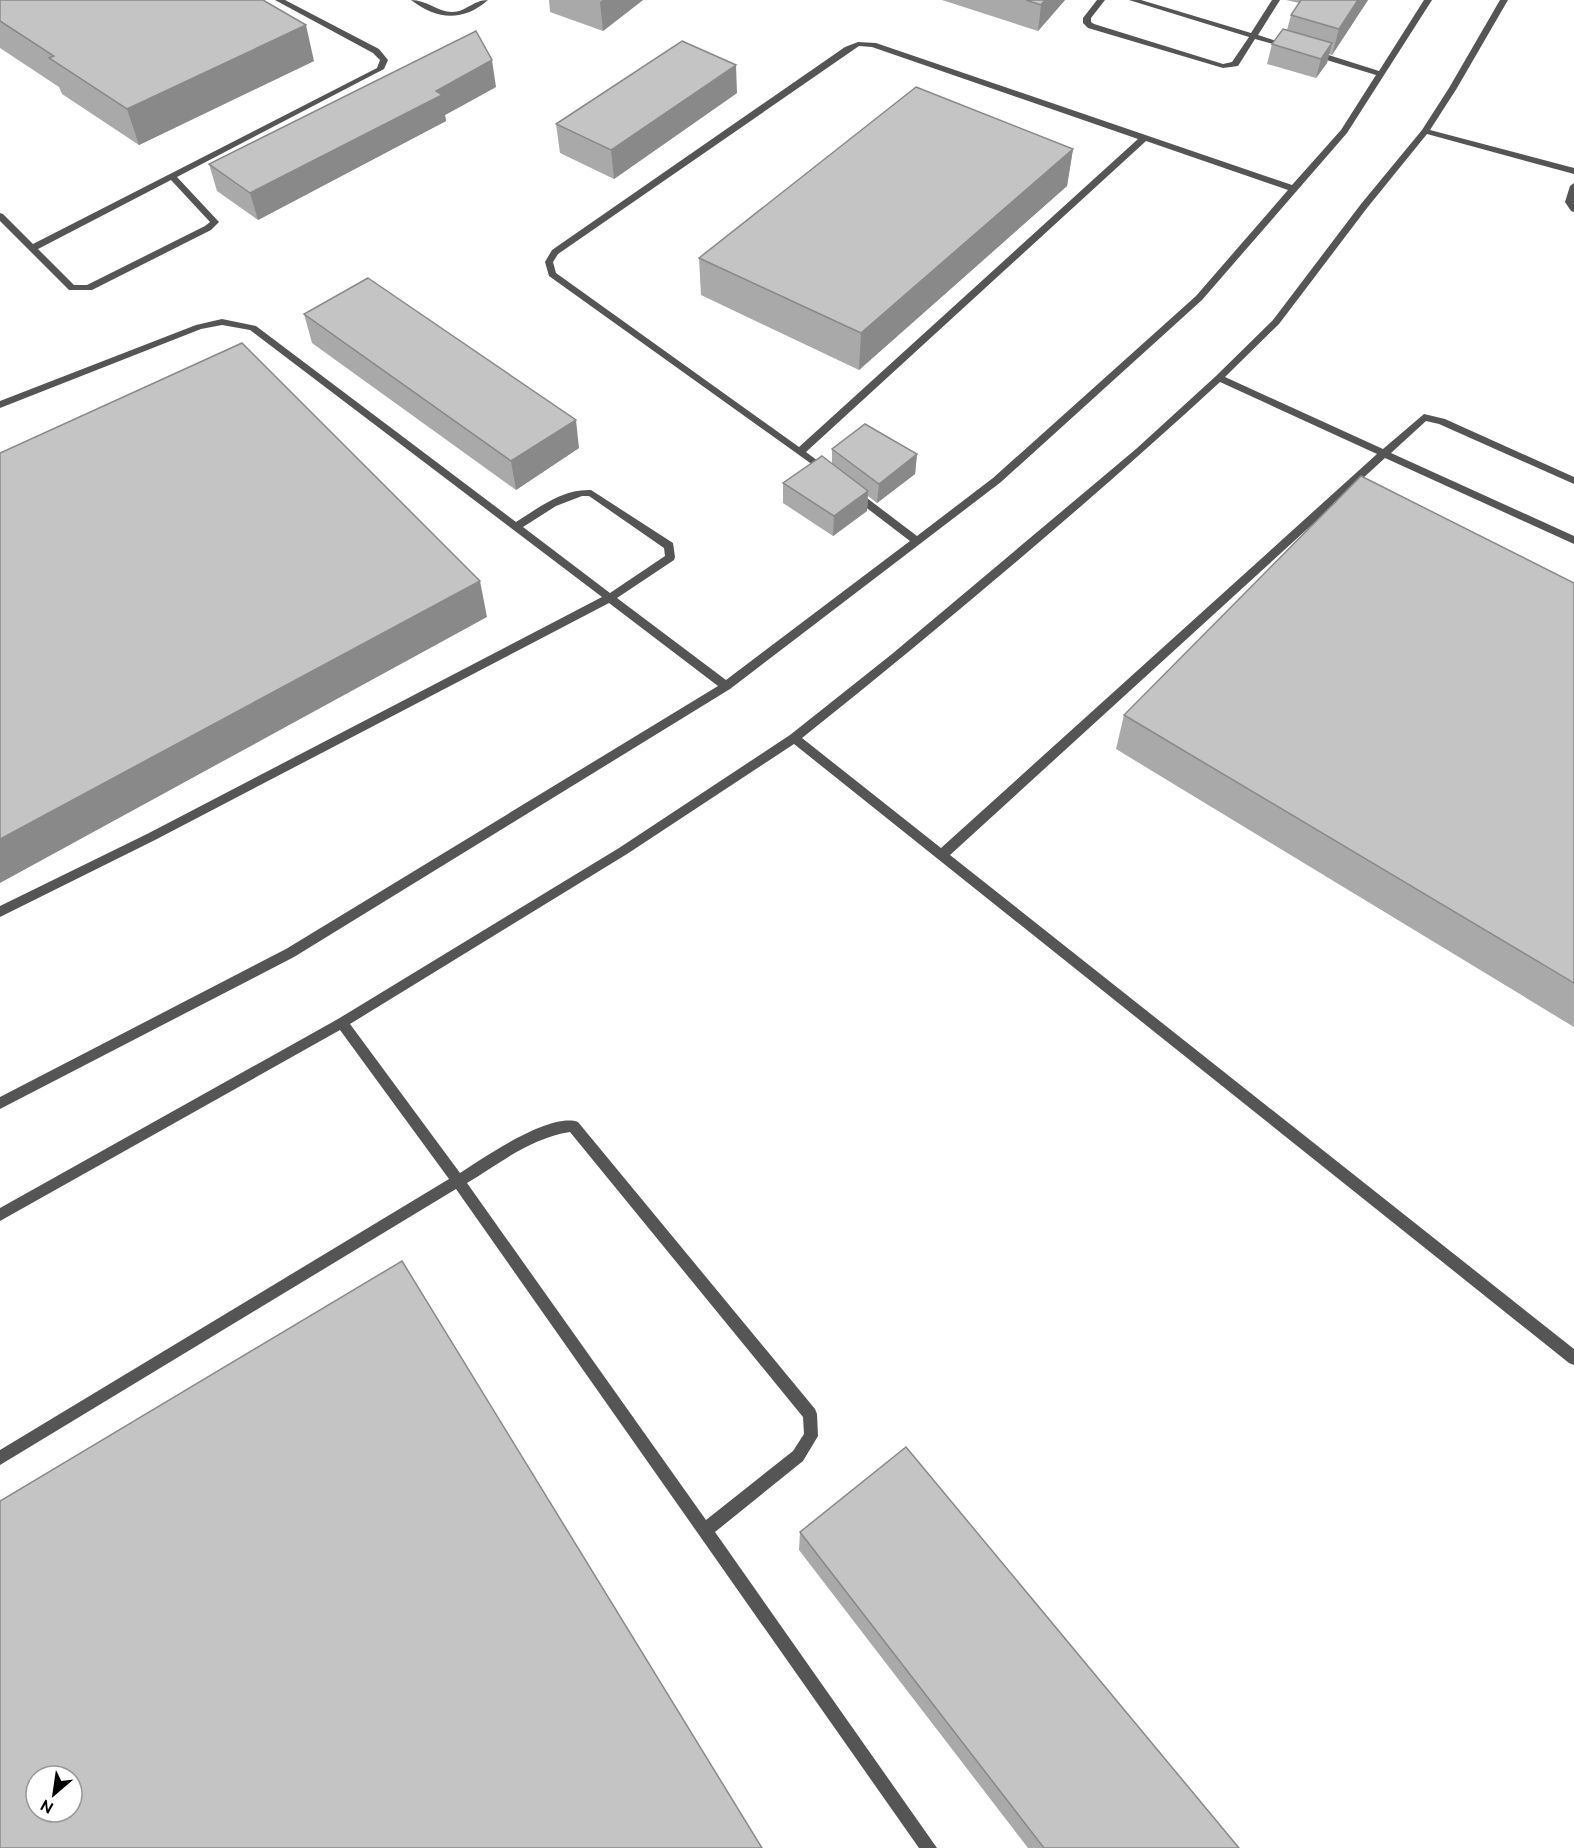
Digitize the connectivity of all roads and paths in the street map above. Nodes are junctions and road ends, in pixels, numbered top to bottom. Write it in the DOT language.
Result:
graph roads {
  1 [pos="279,0"];
  2 [pos="415,0"];
  3 [pos="484,0"];
  4 [pos="1101,0"];
  5 [pos="1133,0"];
  6 [pos="1276,0"];
  7 [pos="1428,0"];
  8 [pos="1504,0"];
  9 [pos="1255,36"];
  10 [pos="1381,74"];
  11 [pos="1425,131"];
  12 [pos="1144,138"];
  13 [pos="1574,171"];
  14 [pos="172,176"];
  15 [pos="1574,186"];
  16 [pos="1294,189"];
  17 [pos="1574,209"];
  18 [pos="0,216"];
  19 [pos="33,248"];
  20 [pos="1219,378"];
  21 [pos="0,405"];
  22 [pos="800,452"];
  23 [pos="1385,453"];
  24 [pos="836,479"];
  25 [pos="1574,481"];
  26 [pos="845,486"];
  27 [pos="516,527"];
  28 [pos="1574,540"];
  29 [pos="917,541"];
  30 [pos="610,598"];
  31 [pos="726,686"];
  32 [pos="794,738"];
  33 [pos="943,854"];
  34 [pos="0,912"];
  35 [pos="342,1023"];
  36 [pos="0,1103"];
  37 [pos="458,1181"];
  38 [pos="0,1215"];
  39 [pos="1574,1358"];
  40 [pos="0,1458"];
  41 [pos="706,1530"];
  42 [pos="929,1848"];
  1 -- 14 [label="lane"];
  2 -- 3 [label="lane"];
  4 -- 9 [label="lane"];
  5 -- 9 [label="lane"];
  6 -- 9 [label="lane"];
  7 -- 10 [label="lane"];
  8 -- 11 [label="lane"];
  9 -- 10 [label="lane"];
  10 -- 16 [label="lane"];
  11 -- 13 [label="lane"];
  11 -- 20 [label="lane"];
  12 -- 16 [label="lane"];
  12 -- 22 [label="lane"];
  12 -- 22 [label="lane"];
  14 -- 19 [label="lane"];
  14 -- 19 [label="lane"];
  15 -- 17 [label="lane"];
  16 -- 29 [label="lane"];
  18 -- 19 [label="lane"];
  20 -- 23 [label="lane"];
  20 -- 32 [label="lane"];
  21 -- 27 [label="lane"];
  22 -- 24 [label="lane"];
  23 -- 25 [label="lane"];
  23 -- 28 [label="lane"];
  23 -- 33 [label="lane"];
  26 -- 29 [label="lane"];
  27 -- 30 [label="lane"];
  27 -- 30 [label="lane"];
  29 -- 31 [label="lane"];
  30 -- 31 [label="lane"];
  30 -- 34 [label="lane"];
  31 -- 36 [label="lane"];
  32 -- 33 [label="lane"];
  32 -- 35 [label="lane"];
  33 -- 39 [label="lane"];
  35 -- 37 [label="lane"];
  35 -- 38 [label="lane"];
  37 -- 40 [label="lane"];
  37 -- 41 [label="lane"];
  37 -- 41 [label="lane"];
  41 -- 42 [label="lane"];
}
